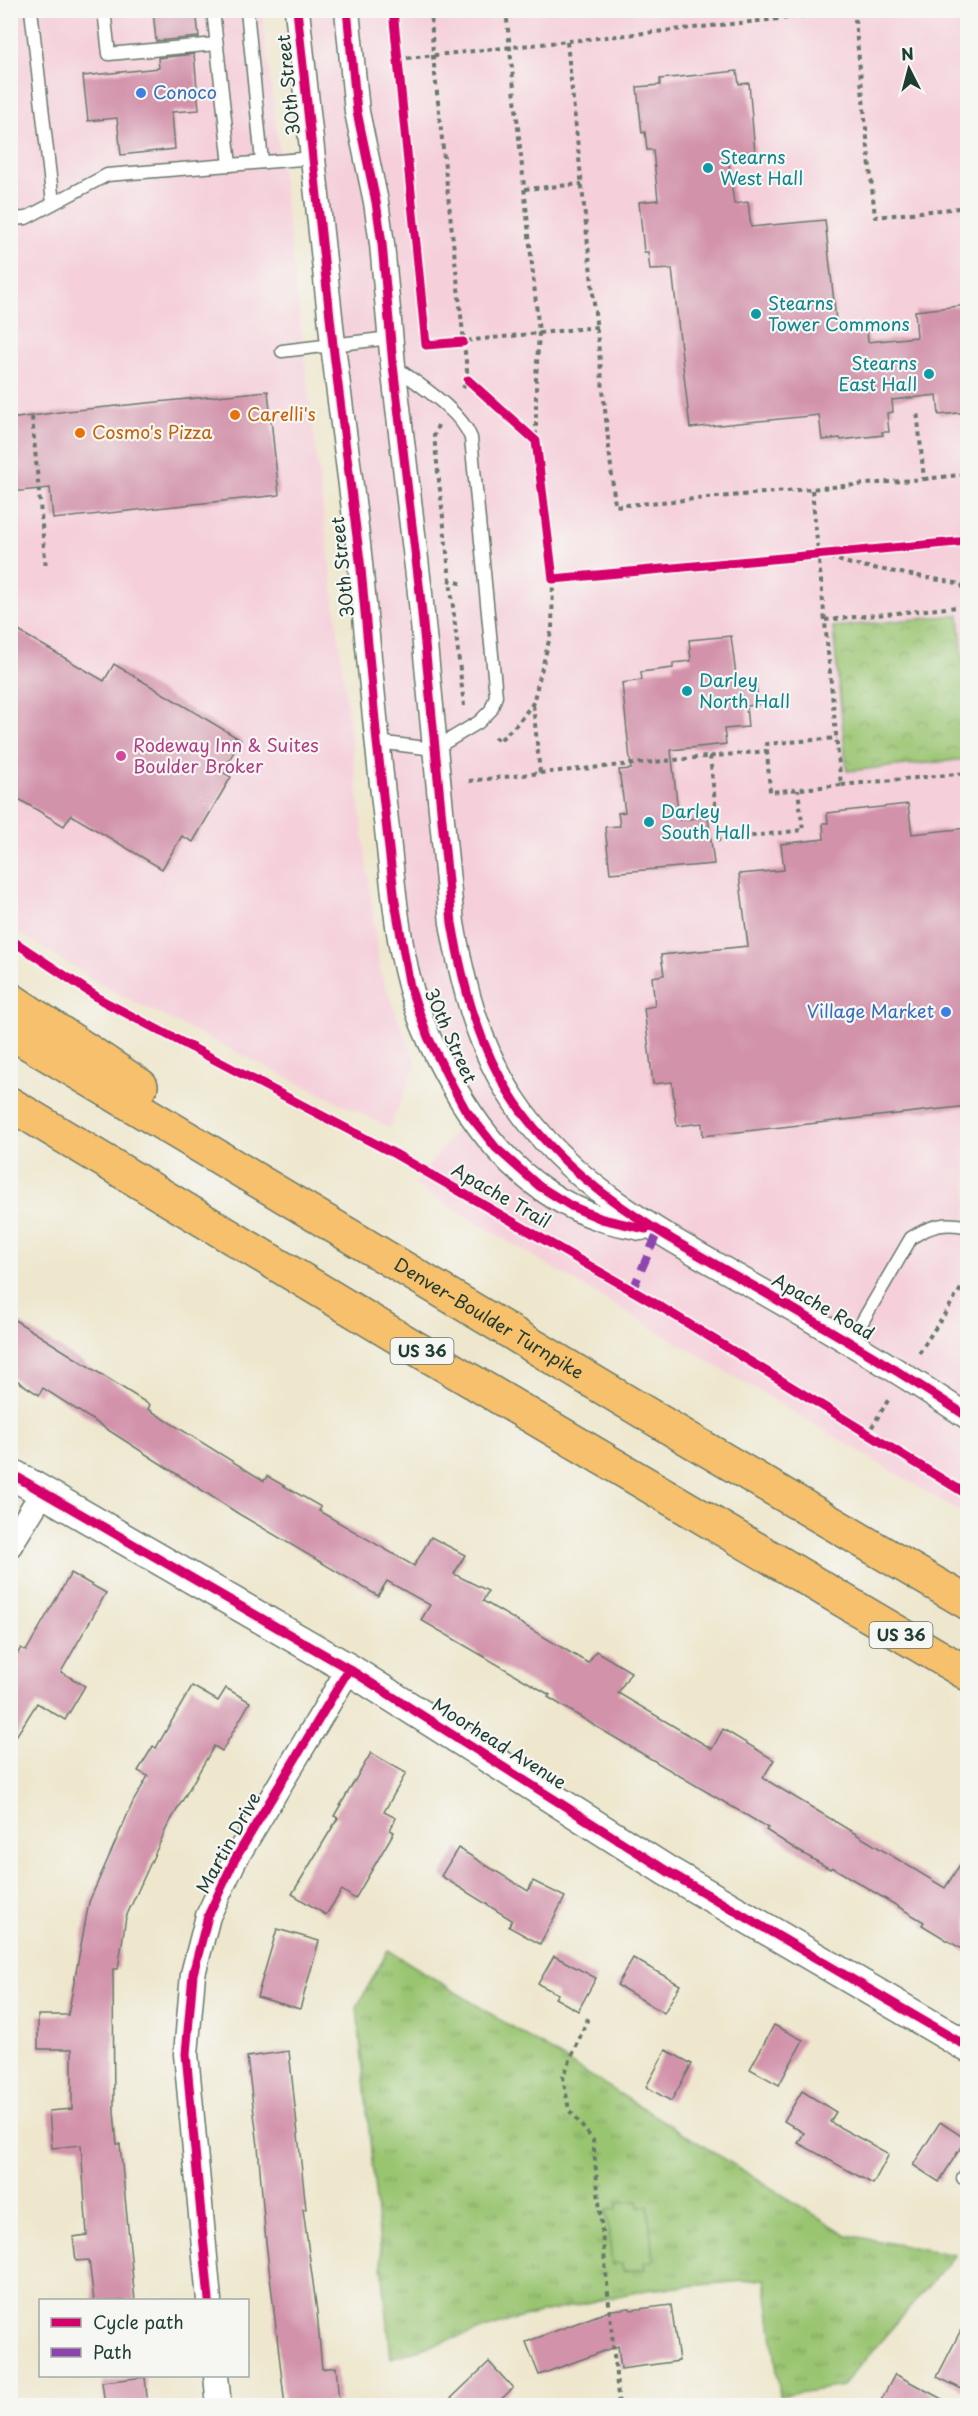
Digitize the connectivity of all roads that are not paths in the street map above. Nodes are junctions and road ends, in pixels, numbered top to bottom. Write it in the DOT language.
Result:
graph roads {
  1 [pos="31,10"];
  2 [pos="104,10"];
  3 [pos="247,10"];
  4 [pos="297,10"];
  5 [pos="347,10"];
  6 [pos="216,11"];
  7 [pos="216,44"];
  8 [pos="314,158"];
  9 [pos="262,162"];
  10 [pos="230,165"];
  11 [pos="53,203"];
  12 [pos="10,219"];
  13 [pos="390,338"];
  14 [pos="333,345"];
  15 [pos="282,351"];
  16 [pos="393,365"];
  17 [pos="376,742"];
  18 [pos="434,749"];
  19 [pos="10,999"];
  20 [pos="10,1032"];
  21 [pos="501,1079"];
  22 [pos="10,1104"];
  23 [pos="465,1109"];
  24 [pos="968,1227"];
  25 [pos="658,1232"];
  26 [pos="476,1312"];
  27 [pos="850,1341"];
  28 [pos="968,1417"];
  29 [pos="10,1473"];
  30 [pos="42,1492"];
  31 [pos="10,1545"];
  32 [pos="968,1603"];
  33 [pos="349,1669"];
  34 [pos="968,1674"];
  35 [pos="968,2047"];
  36 [pos="209,2299"];
  37 [pos="216,2377"];
  38 [pos="219,2406"];
  1 -- 11 [label="lane"];
  2 -- 7 [label="lane"];
  3 -- 9 [label="lane"];
  4 -- 8 [label="street, 30th Street"];
  5 -- 13 [label="street, 30th Street"];
  6 -- 7 [label="lane"];
  7 -- 10 [label="lane"];
  8 -- 9 [label="lane"];
  8 -- 14 [label="street, 30th Street"];
  9 -- 10 [label="lane"];
  10 -- 11 [label="lane"];
  11 -- 12 [label="lane"];
  13 -- 14 [label="lane"];
  13 -- 16 [label="street, 30th Street"];
  14 -- 15 [label="lane"];
  14 -- 17 [label="street, 30th Street"];
  16 -- 18 [label="street, 30th Street"];
  16 -- 18 [label="lane"];
  17 -- 18 [label="lane"];
  17 -- 23 [label="street, 30th Street"];
  18 -- 21 [label="street, 30th Street"];
  19 -- 26 [label="highway"];
  20 -- 26 [label="highway, Denver–Boulder Turnpike"];
  21 -- 25 [label="street, Apache Road"];
  22 -- 34 [label="highway, US 36"];
  23 -- 25 [label="street, Apache Road"];
  24 -- 27 [label="lane"];
  25 -- 27 [label="street, Apache Road"];
  26 -- 32 [label="highway, Denver–Boulder Turnpike"];
  27 -- 28 [label="street, Apache Road"];
  29 -- 30 [label="street, Moorhead Avenue"];
  30 -- 31 [label="street"];
  30 -- 33 [label="street, Moorhead Avenue"];
  33 -- 35 [label="street, Moorhead Avenue"];
  33 -- 36 [label="street, Martin Drive"];
  37 -- 38 [label="street"];
}
